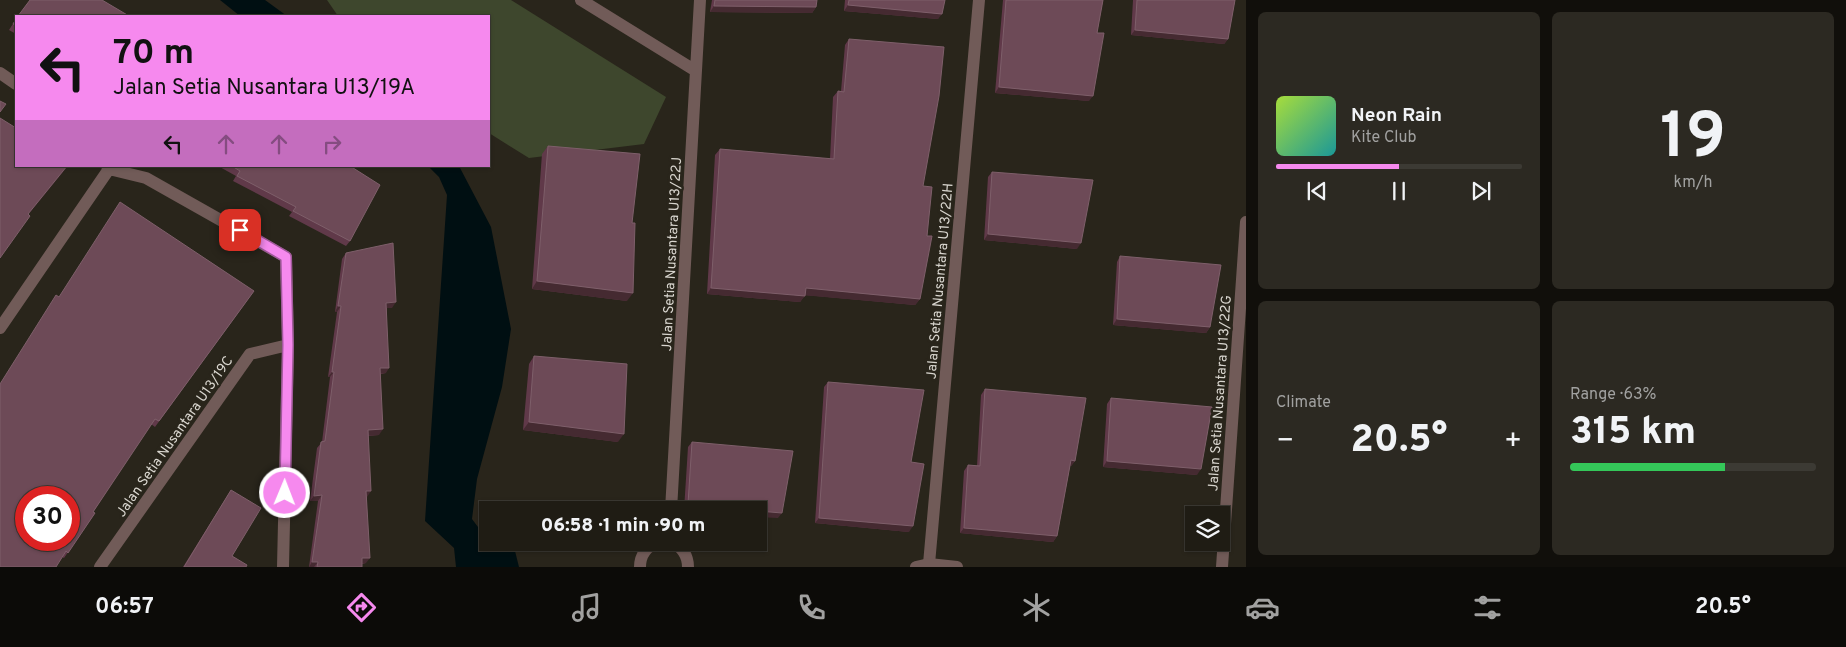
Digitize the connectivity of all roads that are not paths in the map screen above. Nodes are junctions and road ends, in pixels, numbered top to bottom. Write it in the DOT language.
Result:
graph roads {
  1 [pos="581,0"];
  2 [pos="700,0"];
  3 [pos="979,0"];
  4 [pos="696,71"];
  5 [pos="0,73"];
  6 [pos="15,83"];
  7 [pos="108,167"];
  8 [pos="1246,222"];
  9 [pos="0,328"];
  10 [pos="288,345"];
  11 [pos="672,501"];
  12 [pos="645,551"];
  13 [pos="683,551"];
  14 [pos="929,564"];
  15 [pos="100,567"];
  16 [pos="283,567"];
  17 [pos="640,567"];
  18 [pos="688,567"];
  19 [pos="916,567"];
  20 [pos="957,567"];
  21 [pos="1222,567"];
  1 -- 4 [label="street"];
  2 -- 4 [label="street, Jalan Setia Nusantara U13/22J"];
  3 -- 14 [label="street, Jalan Setia Nusantara U13/22H"];
  4 -- 11 [label="street, Jalan Setia Nusantara U13/22J"];
  5 -- 6 [label="street"];
  7 -- 9 [label="street"];
  7 -- 10 [label="street"];
  8 -- 21 [label="street, Jalan Setia Nusantara U13/22G"];
  10 -- 15 [label="street, Jalan Setia Nusantara U13/19C"];
  10 -- 16 [label="street"];
  12 -- 17 [label="street"];
  13 -- 18 [label="street"];
  14 -- 19 [label="street"];
  14 -- 20 [label="street"];
}
